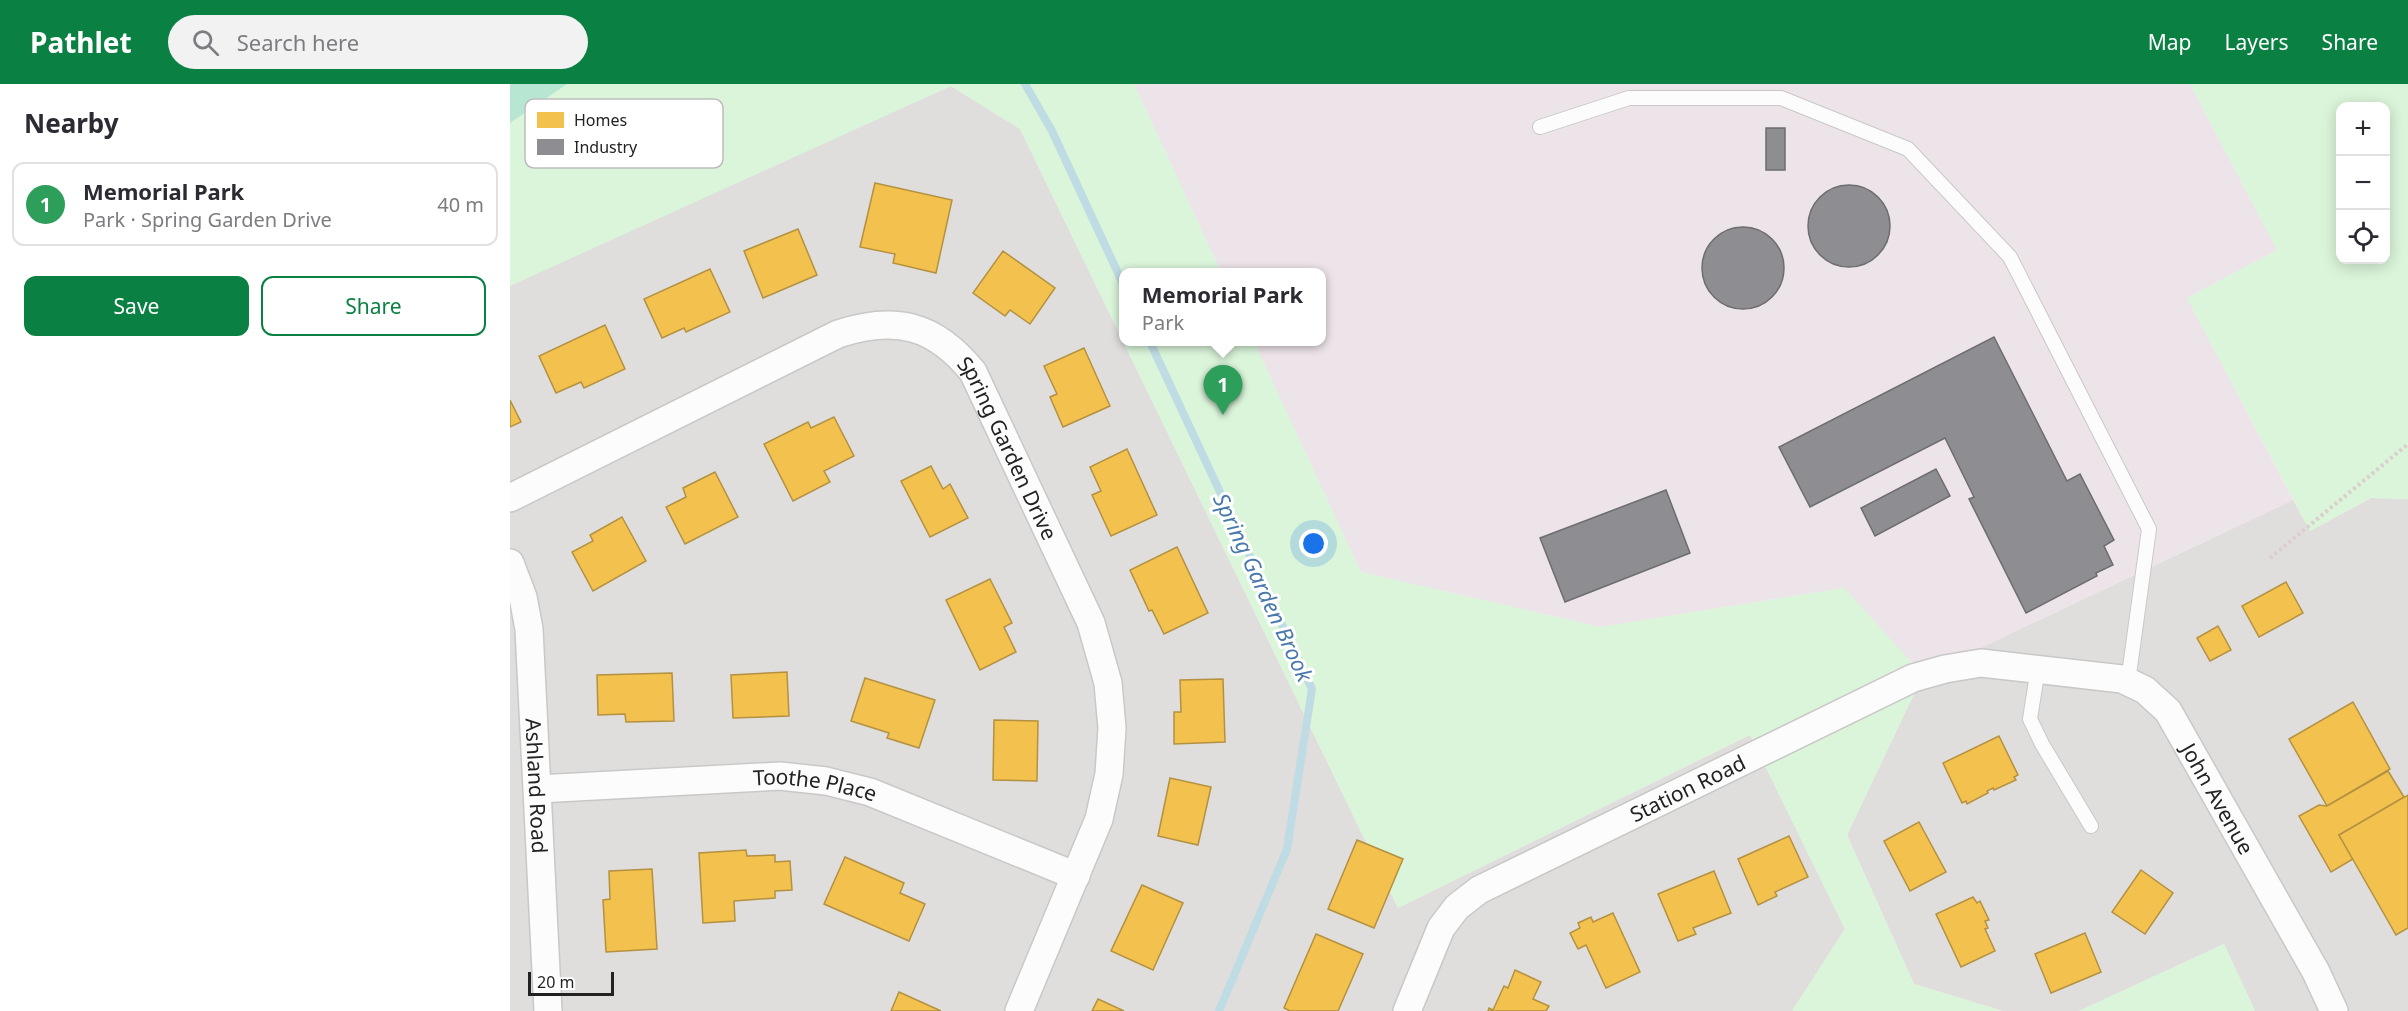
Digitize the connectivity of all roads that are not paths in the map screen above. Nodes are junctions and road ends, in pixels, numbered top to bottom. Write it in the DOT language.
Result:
graph roads {
  1 [pos="1540,127"];
  2 [pos="510,498"];
  3 [pos="510,563"];
  4 [pos="2038,668"];
  5 [pos="2128,682"];
  6 [pos="538,789"];
  7 [pos="2091,826"];
  8 [pos="1076,876"];
  9 [pos="548,1011"];
  10 [pos="1018,1011"];
  11 [pos="1407,1011"];
  12 [pos="2334,1011"];
  1 -- 5 [label="lane"];
  2 -- 8 [label="street, Spring Garden Drive"];
  3 -- 6 [label="street, Ashland Road"];
  4 -- 5 [label="street, John Avenue"];
  4 -- 7 [label="lane"];
  4 -- 11 [label="street, Station Road"];
  5 -- 12 [label="street, John Avenue"];
  6 -- 8 [label="street, Toothe Place"];
  6 -- 9 [label="street, Ashland Road"];
  8 -- 10 [label="street, Spring Garden Drive"];
}
